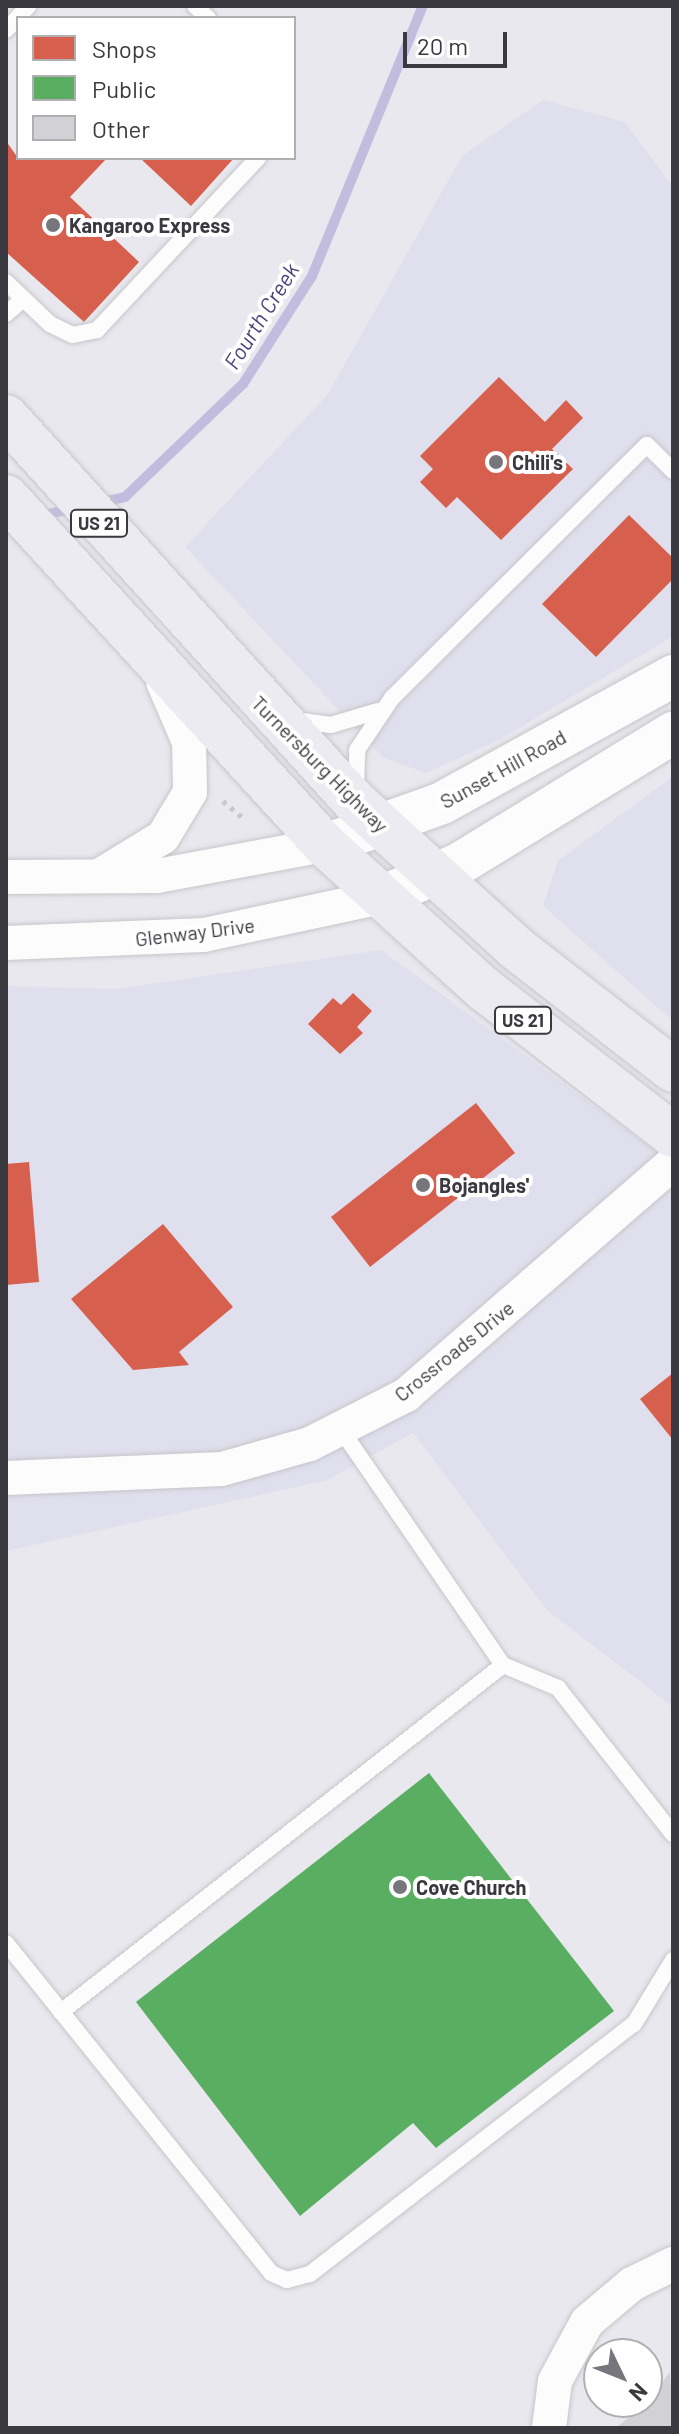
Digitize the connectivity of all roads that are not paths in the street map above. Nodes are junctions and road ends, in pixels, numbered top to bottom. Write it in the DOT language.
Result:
graph roads {
  1 [pos="256,160"];
  2 [pos="6,282"];
  3 [pos="23,299"];
  4 [pos="6,314"];
  5 [pos="6,417"];
  6 [pos="673,471"];
  7 [pos="6,497"];
  8 [pos="138,648"];
  9 [pos="227,668"];
  10 [pos="673,676"];
  11 [pos="378,711"];
  12 [pos="673,733"];
  13 [pos="378,824"];
  14 [pos="325,845"];
  15 [pos="6,877"];
  16 [pos="435,877"];
  17 [pos="89,878"];
  18 [pos="381,897"];
  19 [pos="6,943"];
  20 [pos="673,1070"];
  21 [pos="673,1135"];
  22 [pos="673,1163"];
  23 [pos="340,1428"];
  24 [pos="6,1478"];
  25 [pos="503,1665"];
  26 [pos="673,1834"];
  27 [pos="6,1943"];
  28 [pos="673,1960"];
  29 [pos="61,2012"];
  30 [pos="673,2264"];
  31 [pos="549,2428"];
  1 -- 3 [label="lane"];
  2 -- 3 [label="lane"];
  3 -- 4 [label="lane"];
  5 -- 9 [label="main road, Turnersburg Highway / US 21"];
  6 -- 11 [label="lane"];
  7 -- 8 [label="main road, US 21"];
  8 -- 14 [label="main road, US 21"];
  8 -- 17 [label="street"];
  9 -- 11 [label="lane"];
  9 -- 13 [label="main road, Turnersburg Highway / US 21"];
  10 -- 13 [label="street, Sunset Hill Road"];
  11 -- 13 [label="lane"];
  12 -- 16 [label="street"];
  13 -- 14 [label="street, Sunset Hill Road"];
  13 -- 16 [label="main road, Turnersburg Highway / US 21"];
  14 -- 17 [label="street"];
  14 -- 18 [label="main road, US 21"];
  15 -- 17 [label="street"];
  16 -- 18 [label="street"];
  16 -- 20 [label="main road, Turnersburg Highway / US 21"];
  18 -- 19 [label="street, Glenway Drive"];
  18 -- 21 [label="main road, US 21"];
  22 -- 23 [label="street, Crossroads Drive"];
  23 -- 24 [label="street, Crossroads Drive"];
  23 -- 25 [label="lane"];
  25 -- 26 [label="lane"];
  25 -- 29 [label="lane"];
  27 -- 29 [label="lane"];
  28 -- 29 [label="lane"];
  30 -- 31 [label="street"];
}
